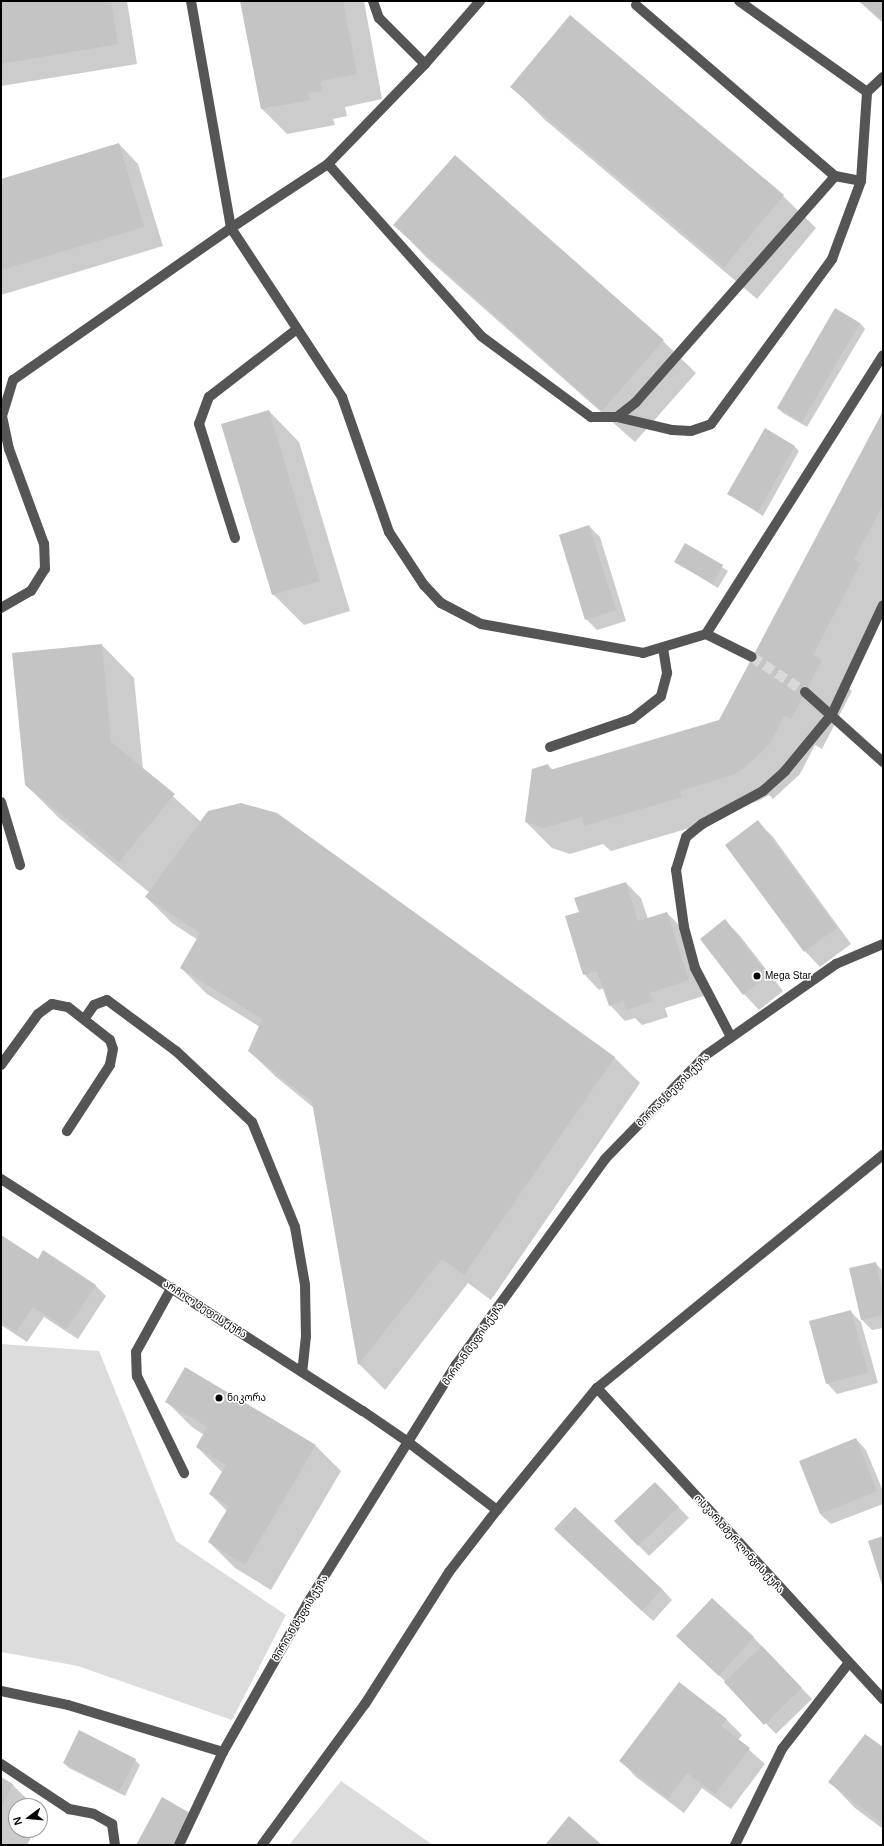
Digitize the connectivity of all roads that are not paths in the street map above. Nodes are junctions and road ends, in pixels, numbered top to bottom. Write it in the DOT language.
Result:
graph roads {
  1 [pos="191,1"];
  2 [pos="373,1"];
  3 [pos="480,1"];
  4 [pos="740,1"];
  5 [pos="636,5"];
  6 [pos="425,64"];
  7 [pos="883,77"];
  8 [pos="867,92"];
  9 [pos="328,164"];
  10 [pos="835,176"];
  11 [pos="861,181"];
  12 [pos="231,228"];
  13 [pos="297,328"];
  14 [pos="883,355"];
  15 [pos="617,417"];
  16 [pos="236,538"];
  17 [pos="883,605"];
  18 [pos="1,608"];
  19 [pos="706,634"];
  20 [pos="663,647"];
  21 [pos="752,657"];
  22 [pos="805,692"];
  23 [pos="832,714"];
  24 [pos="550,747"];
  25 [pos="883,762"];
  26 [pos="1,802"];
  27 [pos="20,865"];
  28 [pos="883,944"];
  29 [pos="85,1018"];
  30 [pos="731,1037"];
  31 [pos="1,1065"];
  32 [pos="67,1131"];
  33 [pos="883,1155"];
  34 [pos="1,1179"];
  35 [pos="172,1287"];
  36 [pos="302,1372"];
  37 [pos="597,1388"];
  38 [pos="408,1442"];
  39 [pos="184,1473"];
  40 [pos="497,1510"];
  41 [pos="848,1664"];
  42 [pos="1,1691"];
  43 [pos="883,1699"];
  44 [pos="223,1752"];
  45 [pos="1,1764"];
  46 [pos="115,1845"];
  47 [pos="179,1845"];
  48 [pos="262,1845"];
  49 [pos="735,1845"];
  1 -- 12 [label="street"];
  2 -- 6 [label="street"];
  3 -- 6 [label="street"];
  4 -- 8 [label="street"];
  5 -- 10 [label="street"];
  6 -- 9 [label="street"];
  7 -- 8 [label="street"];
  8 -- 11 [label="street"];
  9 -- 12 [label="street"];
  9 -- 15 [label="street"];
  10 -- 11 [label="street"];
  10 -- 15 [label="street"];
  11 -- 15 [label="street"];
  12 -- 13 [label="street"];
  12 -- 18 [label="street"];
  13 -- 16 [label="street"];
  13 -- 20 [label="street"];
  14 -- 19 [label="street"];
  17 -- 23 [label="street"];
  19 -- 20 [label="street"];
  19 -- 21 [label="street"];
  20 -- 24 [label="street"];
  22 -- 23 [label="street"];
  23 -- 25 [label="street"];
  23 -- 30 [label="street"];
  26 -- 27 [label="street"];
  28 -- 30 [label="street, მირიან მეფის ქუჩა"];
  29 -- 31 [label="street"];
  29 -- 32 [label="street"];
  29 -- 36 [label="street"];
  30 -- 38 [label="street, მირიან მეფის ქუჩა"];
  33 -- 37 [label="street"];
  34 -- 35 [label="street, არჩილ მეფის ქუჩა"];
  35 -- 36 [label="street, არჩილ მეფის ქუჩა"];
  35 -- 39 [label="street"];
  36 -- 38 [label="street, არჩილ მეფის ქუჩა"];
  37 -- 40 [label="street"];
  37 -- 41 [label="street, ოსკარ შმერლინგის ქუჩა"];
  38 -- 40 [label="street"];
  38 -- 44 [label="street, მირიან მეფის ქუჩა"];
  40 -- 48 [label="street"];
  41 -- 43 [label="street, ოსკარ შმერლინგის ქუჩა"];
  41 -- 49 [label="street"];
  42 -- 44 [label="street"];
  44 -- 47 [label="street, მირიან მეფის ქუჩა"];
  45 -- 46 [label="street"];
}
